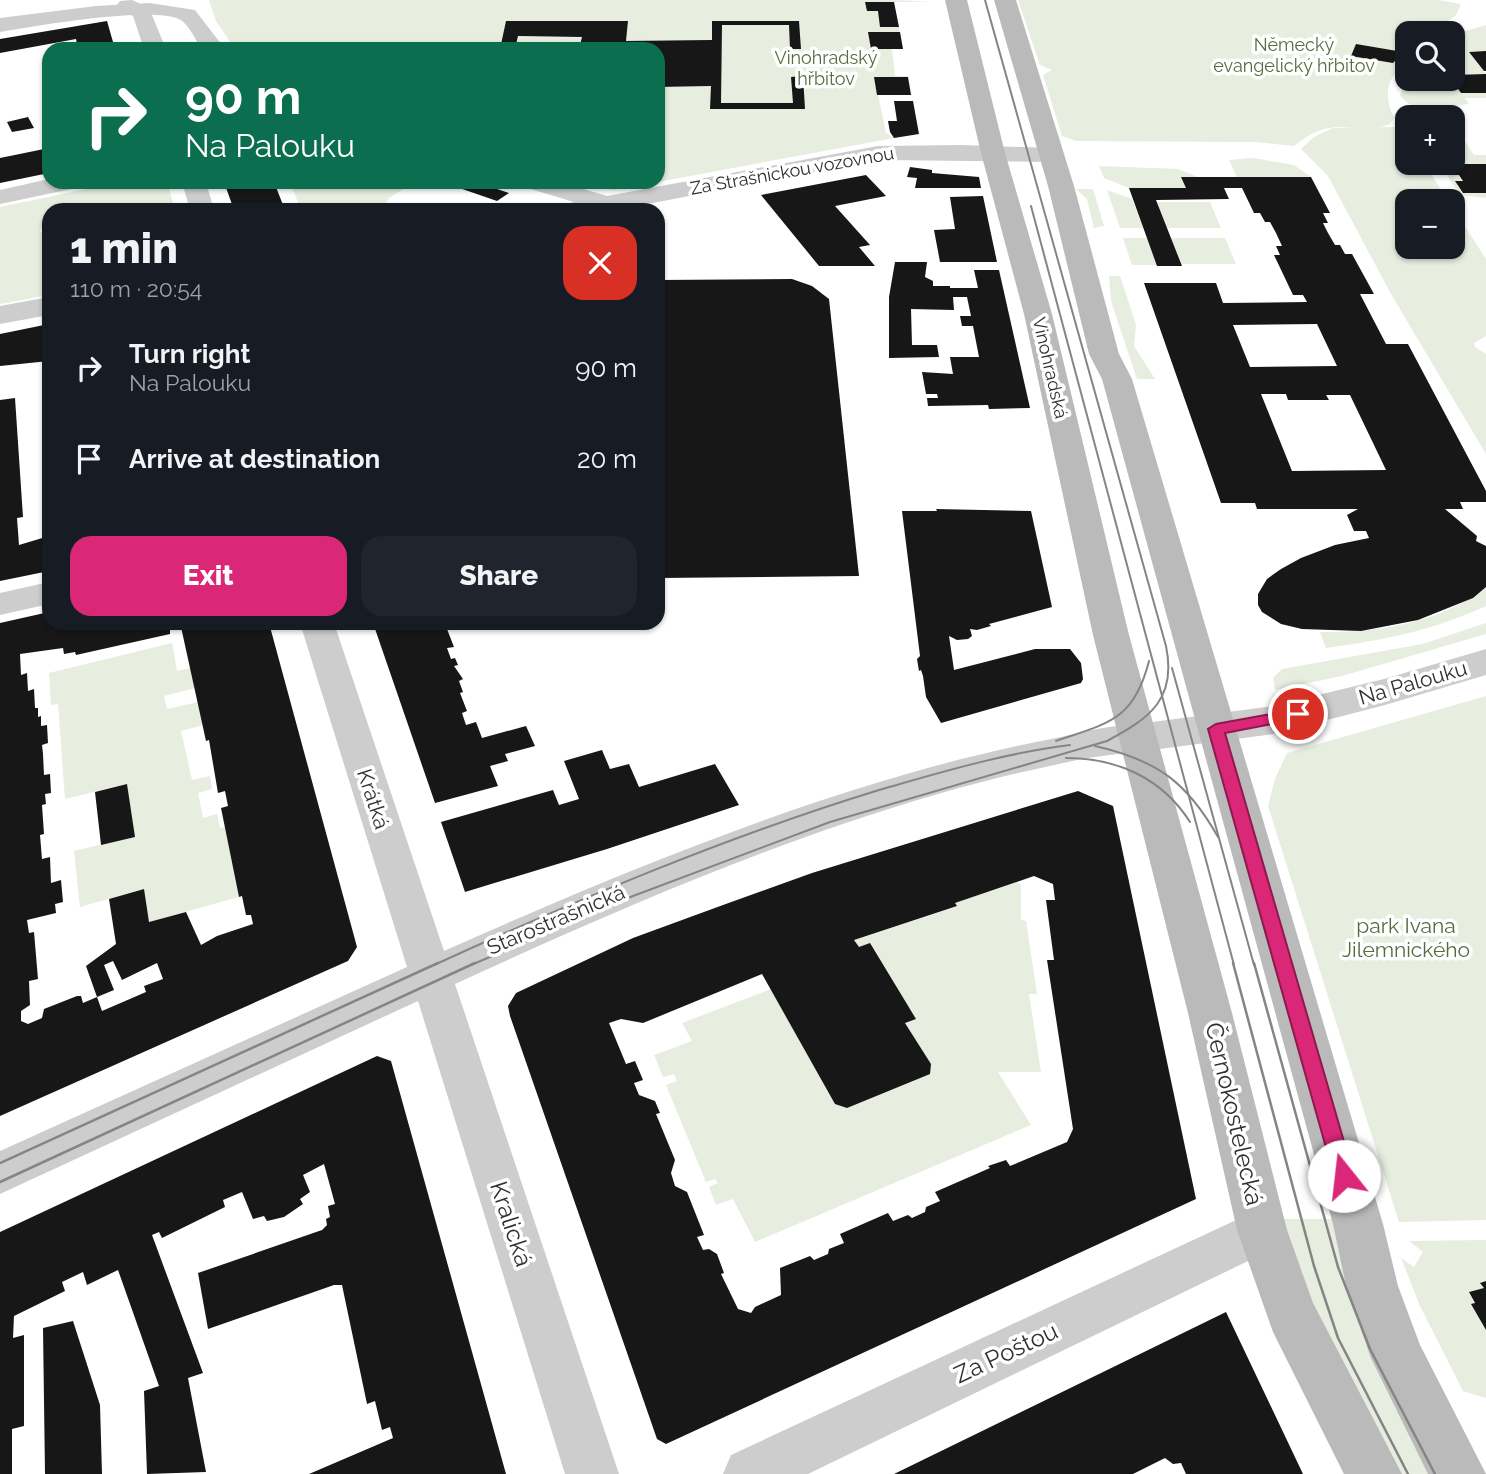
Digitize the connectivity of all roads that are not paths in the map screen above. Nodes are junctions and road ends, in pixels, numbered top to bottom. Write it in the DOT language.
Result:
graph roads {
  1 [pos="956,0"];
  2 [pos="1005,0"];
  3 [pos="127,5"];
  4 [pos="0,26"];
  5 [pos="153,42"];
  6 [pos="209,42"];
  7 [pos="993,153"];
  8 [pos="1052,155"];
  9 [pos="42,188"];
  10 [pos="556,189"];
  11 [pos="0,197"];
  12 [pos="603,203"];
  13 [pos="611,203"];
  14 [pos="42,307"];
  15 [pos="0,315"];
  16 [pos="42,595"];
  17 [pos="0,604"];
  18 [pos="319,630"];
  19 [pos="1486,662"];
  20 [pos="1216,729"];
  21 [pos="1137,738"];
  22 [pos="430,975"];
  23 [pos="0,1172"];
  24 [pos="1262,1230"];
  25 [pos="592,1474"];
  26 [pos="750,1474"];
  27 [pos="1374,1474"];
  28 [pos="1458,1474"];
  1 -- 7 [label="main road, Vinohradská"];
  2 -- 8 [label="main road"];
  3 -- 4 [label="street"];
  3 -- 5 [label="street"];
  3 -- 6 [label="street"];
  7 -- 8 [label="street, Za Strašnickou vozovnou"];
  7 -- 13 [label="street, Za Strašnickou vozovnou"];
  7 -- 21 [label="main road, Vinohradská"];
  8 -- 20 [label="main road"];
  9 -- 11 [label="street"];
  10 -- 12 [label="street"];
  14 -- 15 [label="street"];
  16 -- 17 [label="street"];
  18 -- 22 [label="street, Krátká"];
  19 -- 20 [label="street, Na Palouku"];
  20 -- 21 [label="street, Na Palouku"];
  20 -- 28 [label="main road"];
  21 -- 22 [label="street, Starostrašnická"];
  21 -- 24 [label="main road, Černokostelecká"];
  22 -- 23 [label="street, Starostrašnická"];
  22 -- 25 [label="street, Kralická"];
  24 -- 26 [label="street, Za Poštou"];
  24 -- 27 [label="main road, Černokostelecká"];
}
